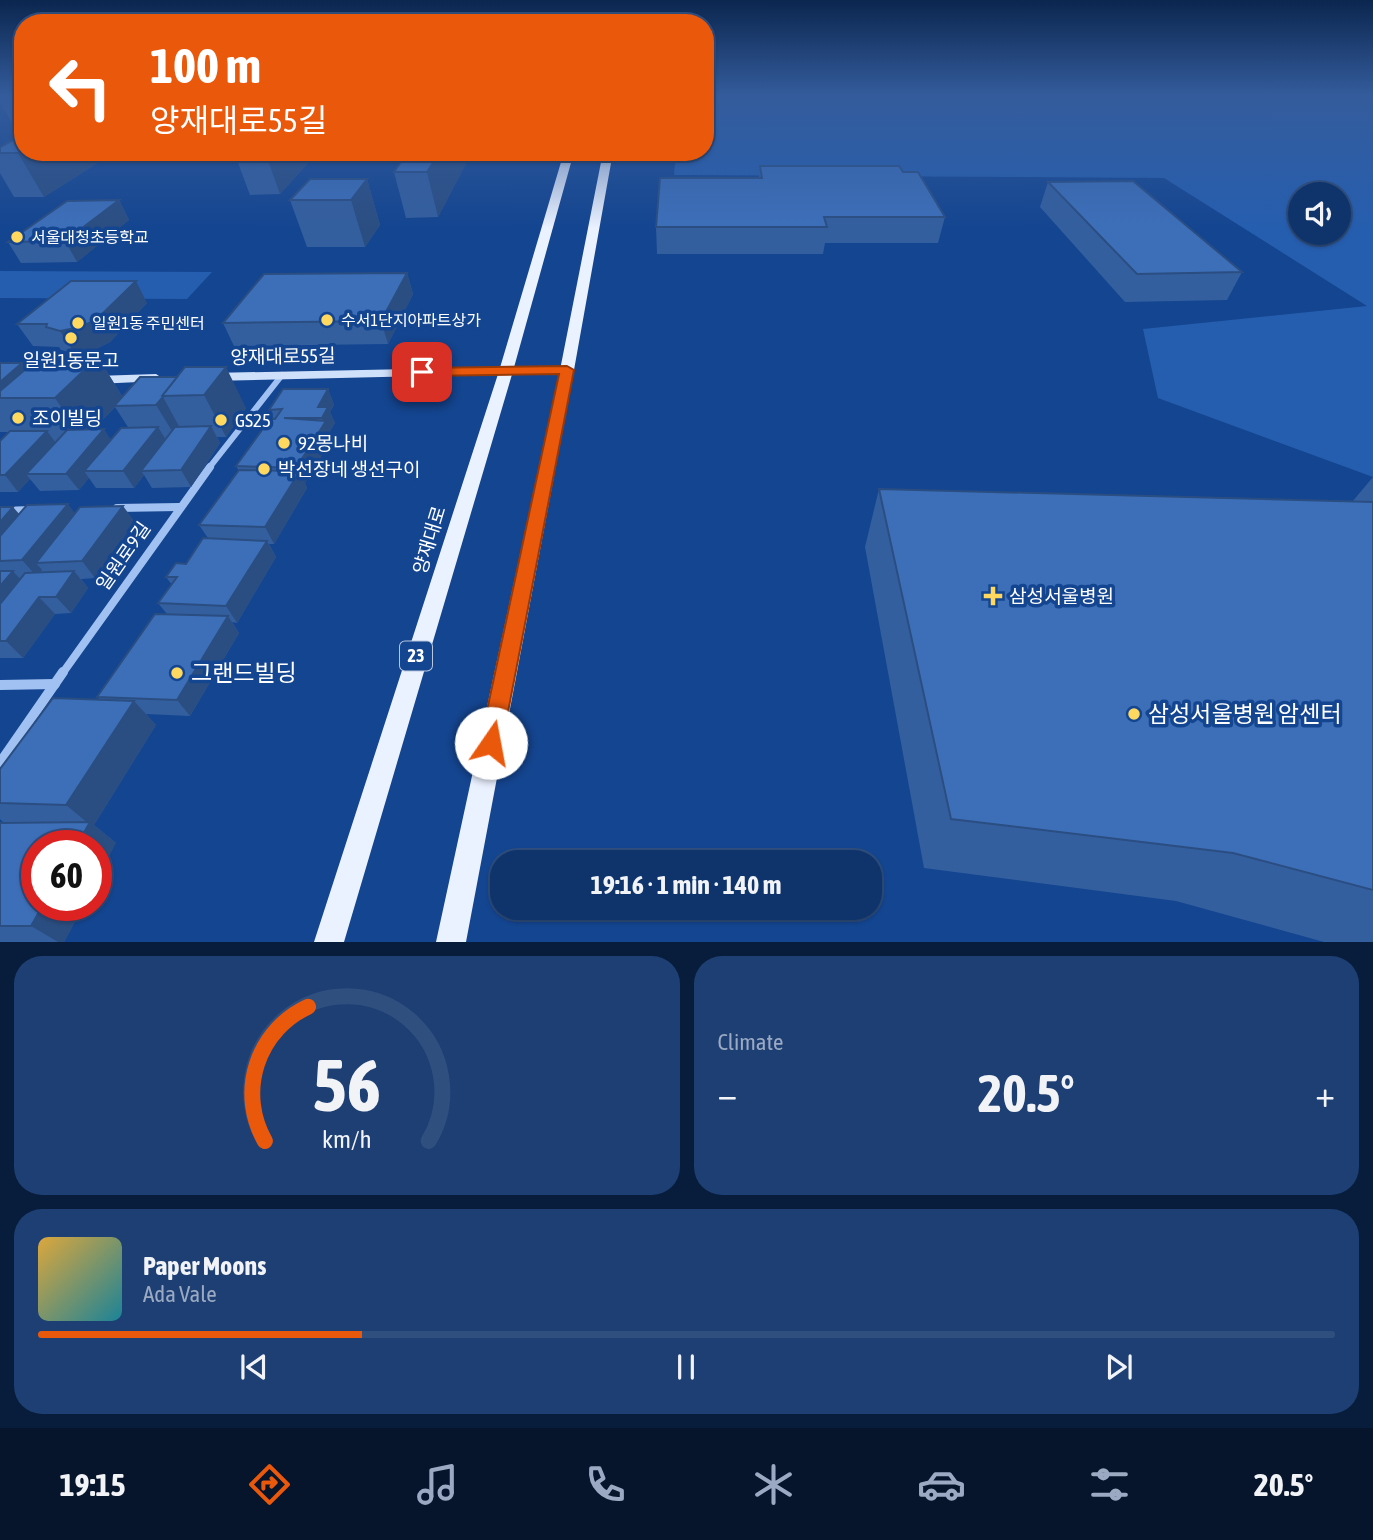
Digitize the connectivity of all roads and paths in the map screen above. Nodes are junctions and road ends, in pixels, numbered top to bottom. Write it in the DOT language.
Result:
graph roads {
  1 [pos="566,161"];
  2 [pos="606,161"];
  3 [pos="567,370"];
  4 [pos="506,371"];
  5 [pos="282,375"];
  6 [pos="201,377"];
  7 [pos="174,378"];
  8 [pos="80,381"];
  9 [pos="179,507"];
  10 [pos="110,508"];
  11 [pos="41,510"];
  12 [pos="0,511"];
  13 [pos="55,684"];
  14 [pos="0,685"];
  15 [pos="0,763"];
  16 [pos="329,942"];
  17 [pos="451,942"];
  1 -- 4 [label="main road, 양재대로 / 23"];
  2 -- 3 [label="main road"];
  3 -- 4 [label="street, 양재대로55길"];
  3 -- 17 [label="main road"];
  4 -- 5 [label="street, 양재대로55길"];
  4 -- 16 [label="main road, 양재대로 / 23"];
  5 -- 6 [label="street, 양재대로55길"];
  5 -- 9 [label="street, 일원로9길"];
  7 -- 8 [label="street"];
  9 -- 10 [label="street"];
  9 -- 13 [label="street, 일원로9길"];
  11 -- 12 [label="street"];
  13 -- 14 [label="street"];
  13 -- 15 [label="street, 일원로9길"];
}
